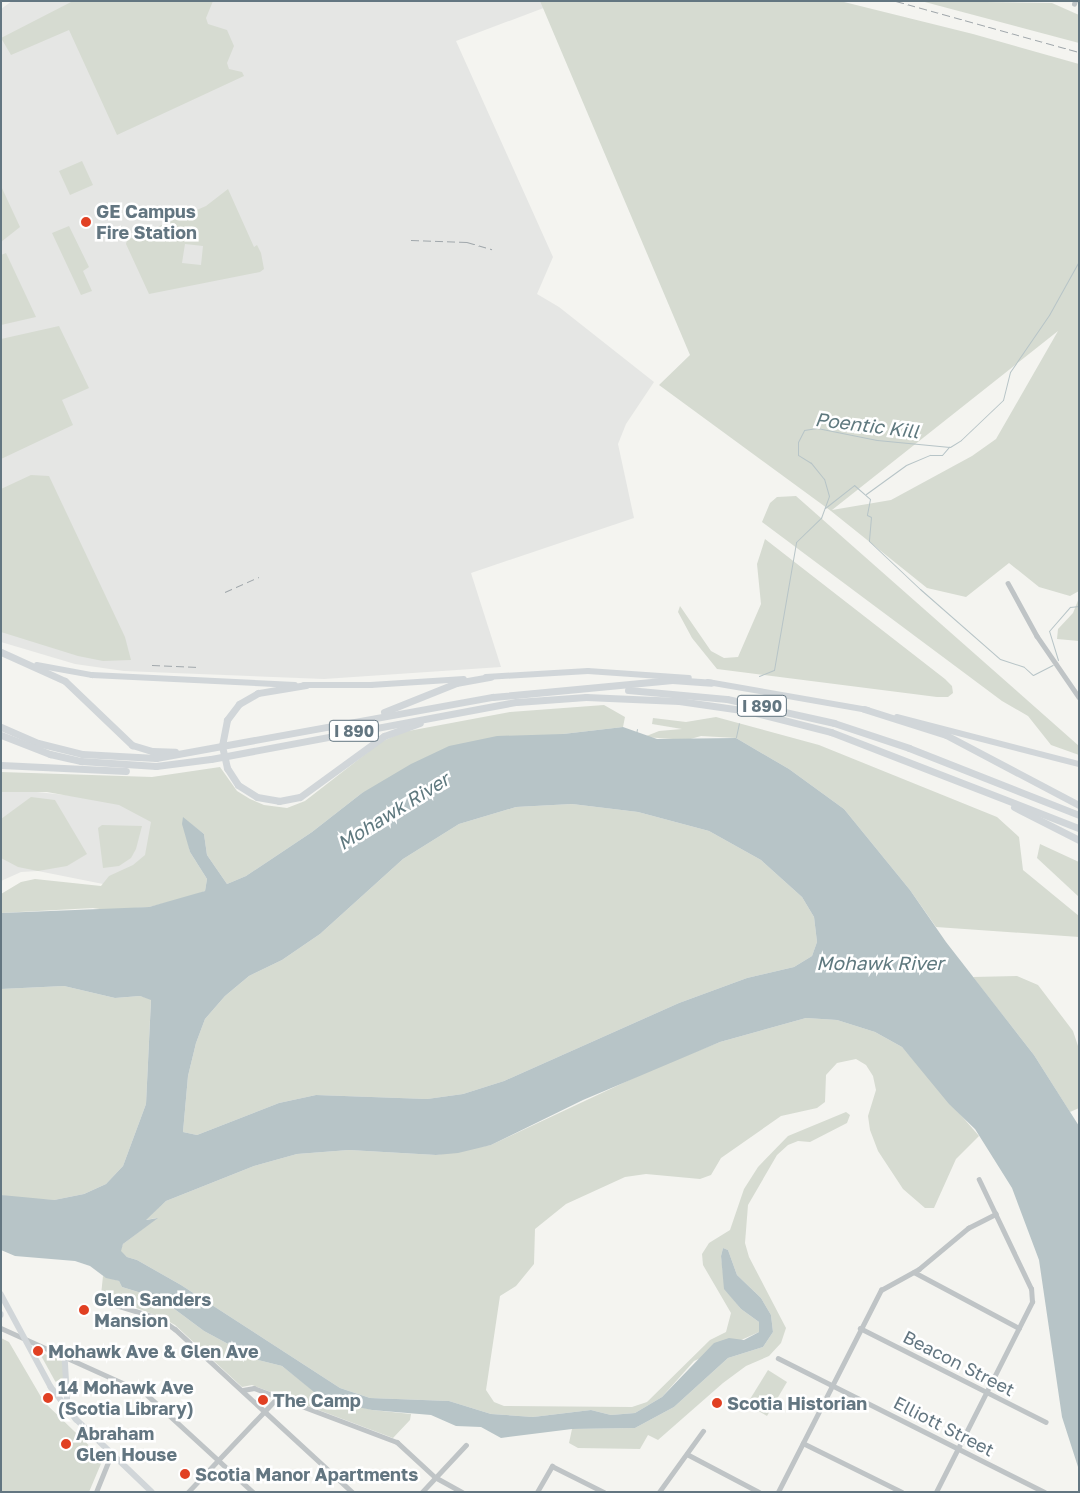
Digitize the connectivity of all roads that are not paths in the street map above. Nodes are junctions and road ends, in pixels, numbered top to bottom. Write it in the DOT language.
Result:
graph roads {
  1 [pos="1008,583"];
  2 [pos="1,652"];
  3 [pos="37,665"];
  4 [pos="490,677"];
  5 [pos="712,683"];
  6 [pos="306,686"];
  7 [pos="562,689"];
  8 [pos="1079,697"];
  9 [pos="471,709"];
  10 [pos="864,709"];
  11 [pos="1,727"];
  12 [pos="322,728"];
  13 [pos="1,736"];
  14 [pos="210,750"];
  15 [pos="188,763"];
  16 [pos="1079,764"];
  17 [pos="1,765"];
  18 [pos="960,781"];
  19 [pos="1079,805"];
  20 [pos="1079,815"];
  21 [pos="1079,828"];
  22 [pos="1079,840"];
  23 [pos="979,1180"];
  24 [pos="996,1214"];
  25 [pos="914,1272"];
  26 [pos="1,1294"];
  27 [pos="103,1301"];
  28 [pos="1,1328"];
  29 [pos="860,1328"];
  30 [pos="1019,1328"];
  31 [pos="23,1337"];
  32 [pos="65,1356"];
  33 [pos="778,1358"];
  34 [pos="831,1386"];
  35 [pos="243,1390"];
  36 [pos="986,1392"];
  37 [pos="278,1397"];
  38 [pos="264,1410"];
  39 [pos="69,1411"];
  40 [pos="1046,1422"];
  41 [pos="703,1431"];
  42 [pos="803,1443"];
  43 [pos="466,1445"];
  44 [pos="958,1449"];
  45 [pos="686,1454"];
  46 [pos="111,1455"];
  47 [pos="218,1460"];
  48 [pos="436,1477"];
  49 [pos="96,1492"];
  50 [pos="152,1492"];
  51 [pos="188,1492"];
  52 [pos="253,1492"];
  53 [pos="352,1492"];
  54 [pos="422,1492"];
  55 [pos="462,1492"];
  56 [pos="537,1492"];
  57 [pos="604,1492"];
  58 [pos="658,1492"];
  59 [pos="759,1492"];
  60 [pos="778,1492"];
  61 [pos="902,1492"];
  62 [pos="936,1492"];
  63 [pos="1044,1492"];
  1 -- 8 [label="street"];
  2 -- 3 [label="highway"];
  3 -- 6 [label="main road"];
  3 -- 14 [label="highway"];
  4 -- 5 [label="main road"];
  4 -- 6 [label="main road"];
  4 -- 12 [label="highway"];
  5 -- 7 [label="highway"];
  5 -- 10 [label="main road"];
  6 -- 9 [label="highway"];
  7 -- 12 [label="highway, I 890"];
  7 -- 20 [label="highway, I 890"];
  9 -- 15 [label="highway, I 890"];
  9 -- 18 [label="highway, I 890"];
  10 -- 16 [label="main road"];
  10 -- 19 [label="highway"];
  11 -- 14 [label="highway, I 890"];
  12 -- 14 [label="highway, I 890"];
  13 -- 15 [label="highway, I 890"];
  15 -- 17 [label="highway"];
  18 -- 21 [label="highway, I 890"];
  18 -- 22 [label="highway"];
  23 -- 24 [label="street"];
  24 -- 25 [label="street"];
  24 -- 30 [label="street"];
  25 -- 29 [label="street"];
  25 -- 30 [label="street"];
  26 -- 31 [label="main road"];
  27 -- 35 [label="street"];
  28 -- 31 [label="street"];
  29 -- 34 [label="street"];
  29 -- 36 [label="street, Beacon Street"];
  30 -- 36 [label="street"];
  31 -- 32 [label="street"];
  31 -- 39 [label="main road"];
  32 -- 39 [label="main road"];
  32 -- 47 [label="street"];
  33 -- 34 [label="street, Elliott Street"];
  34 -- 42 [label="street"];
  34 -- 44 [label="street, Elliott Street"];
  35 -- 37 [label="street"];
  35 -- 38 [label="street"];
  36 -- 40 [label="street, Beacon Street"];
  36 -- 44 [label="street"];
  37 -- 38 [label="street"];
  37 -- 48 [label="street"];
  38 -- 47 [label="street"];
  38 -- 53 [label="street"];
  39 -- 46 [label="main road"];
  41 -- 45 [label="street"];
  42 -- 60 [label="street"];
  42 -- 61 [label="street"];
  43 -- 48 [label="street"];
  44 -- 62 [label="street"];
  44 -- 63 [label="street, Elliott Street"];
  45 -- 58 [label="street"];
  45 -- 59 [label="street"];
  46 -- 49 [label="street"];
  46 -- 50 [label="main road"];
  47 -- 51 [label="street"];
  47 -- 52 [label="street"];
  48 -- 54 [label="street"];
  48 -- 55 [label="street"];
  56 -- 57 [label="street"];
}
